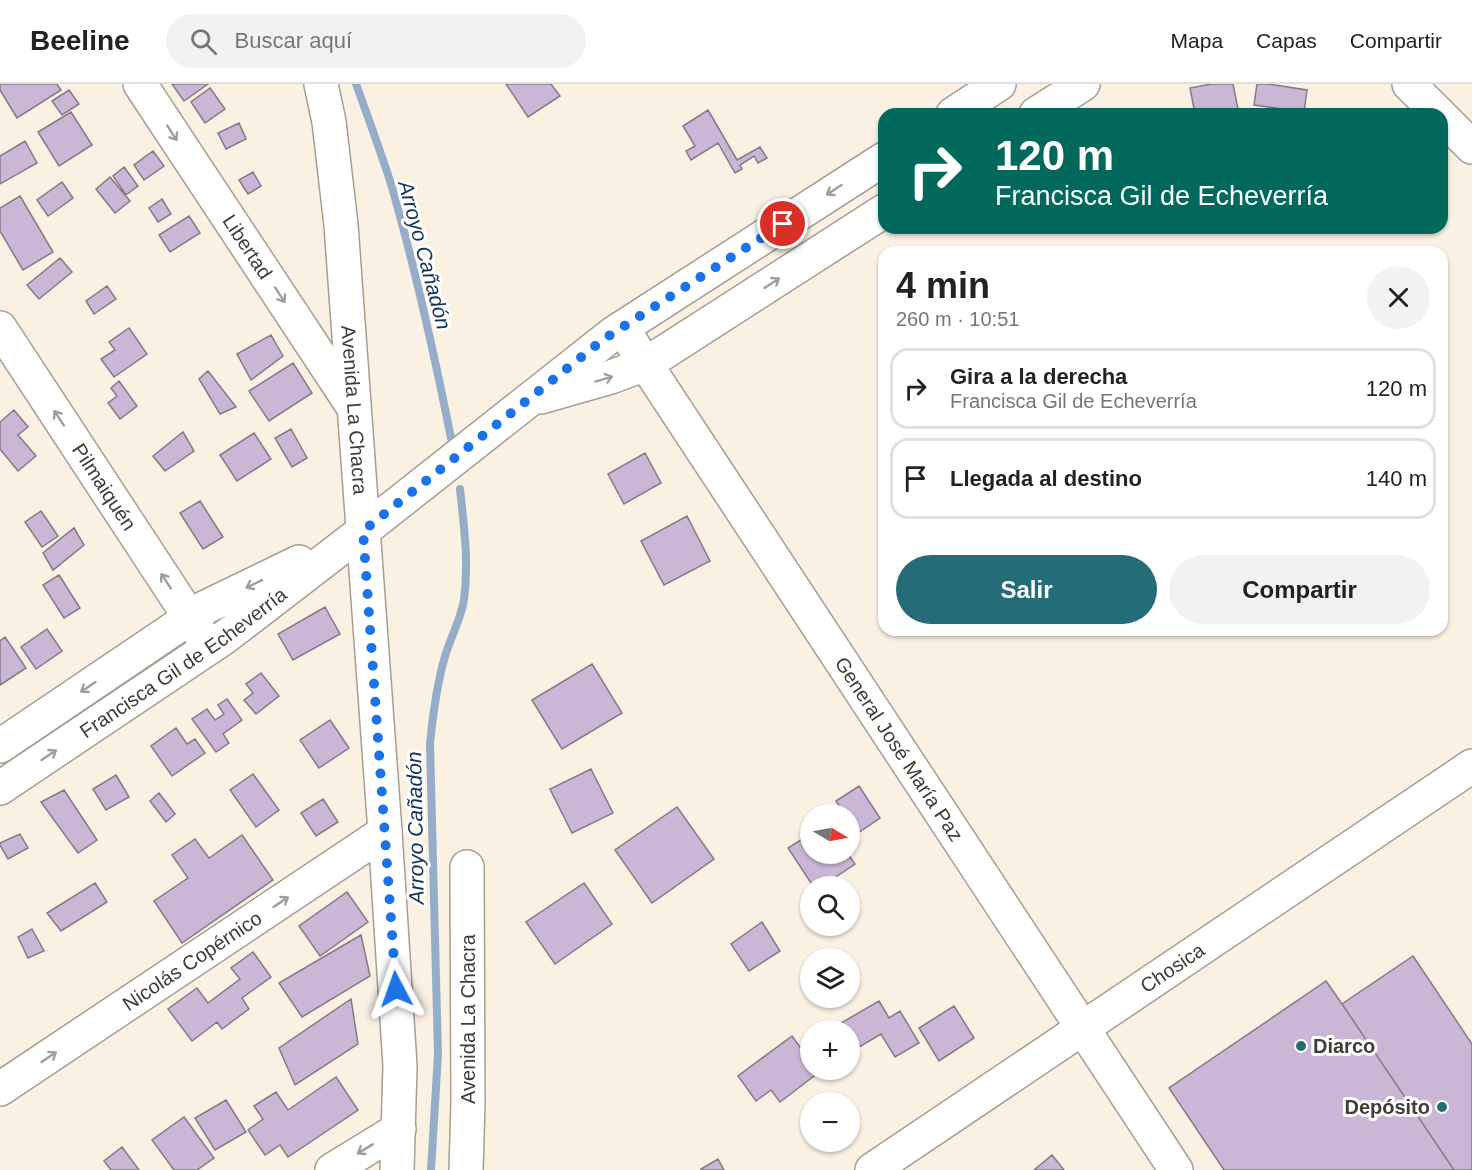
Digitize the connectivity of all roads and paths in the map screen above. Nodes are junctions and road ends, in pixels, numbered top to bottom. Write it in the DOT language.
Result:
graph roads {
  1 [pos="140,84"];
  2 [pos="321,84"];
  3 [pos="999,84"];
  4 [pos="1083,84"];
  5 [pos="1409,84"];
  6 [pos="961,108"];
  7 [pos="1045,108"];
  8 [pos="1433,108"];
  9 [pos="1448,123"];
  10 [pos="1472,147"];
  11 [pos="878,163"];
  12 [pos="878,216"];
  13 [pos="0,328"];
  14 [pos="622,328"];
  15 [pos="646,363"];
  16 [pos="10,366"];
  17 [pos="527,400"];
  18 [pos="354,409"];
  19 [pos="363,531"];
  20 [pos="190,618"];
  21 [pos="209,648"];
  22 [pos="0,746"];
  23 [pos="1472,766"];
  24 [pos="0,788"];
  25 [pos="385,832"];
  26 [pos="467,867"];
  27 [pos="1082,1028"];
  28 [pos="0,1089"];
  29 [pos="399,1129"];
  30 [pos="874,1169"];
  31 [pos="332,1170"];
  32 [pos="397,1170"];
  33 [pos="466,1170"];
  34 [pos="1176,1170"];
  1 -- 18 [label="street, Libertad, one-way"];
  2 -- 18 [label="street, Avenida La Chacra"];
  3 -- 6 [label="street"];
  4 -- 7 [label="street"];
  5 -- 8 [label="street"];
  9 -- 10 [label="street"];
  11 -- 14 [label="street, Francisca Gil de Echeverría, one-way"];
  15 -- 12 [label="street, Francisca Gil de Echeverría, one-way"];
  13 -- 16 [label="street, Pilmaiquén"];
  14 -- 15 [label="street, General José María Paz"];
  14 -- 17 [label="street, Francisca Gil de Echeverría"];
  17 -- 15 [label="street, Francisca Gil de Echeverría, one-way"];
  15 -- 27 [label="street, General José María Paz"];
  20 -- 16 [label="street, Pilmaiquén, one-way"];
  17 -- 19 [label="street, Francisca Gil de Echeverría"];
  18 -- 19 [label="street, Avenida La Chacra"];
  19 -- 20 [label="street, Francisca Gil de Echeverría, one-way"];
  19 -- 21 [label="street, Francisca Gil de Echeverría"];
  19 -- 25 [label="street, Avenida La Chacra"];
  20 -- 21 [label="street, Pilmaiquén"];
  20 -- 22 [label="street, Francisca Gil de Echeverría, one-way"];
  24 -- 21 [label="street, Francisca Gil de Echeverría, one-way"];
  23 -- 27 [label="street, Chosica"];
  28 -- 25 [label="street, Nicolás Copérnico, one-way"];
  25 -- 29 [label="street, Avenida La Chacra"];
  26 -- 33 [label="street, Avenida La Chacra"];
  27 -- 30 [label="street, Chosica"];
  27 -- 34 [label="street, General José María Paz"];
  29 -- 31 [label="street, one-way"];
  29 -- 32 [label="street, Avenida La Chacra"];
}
